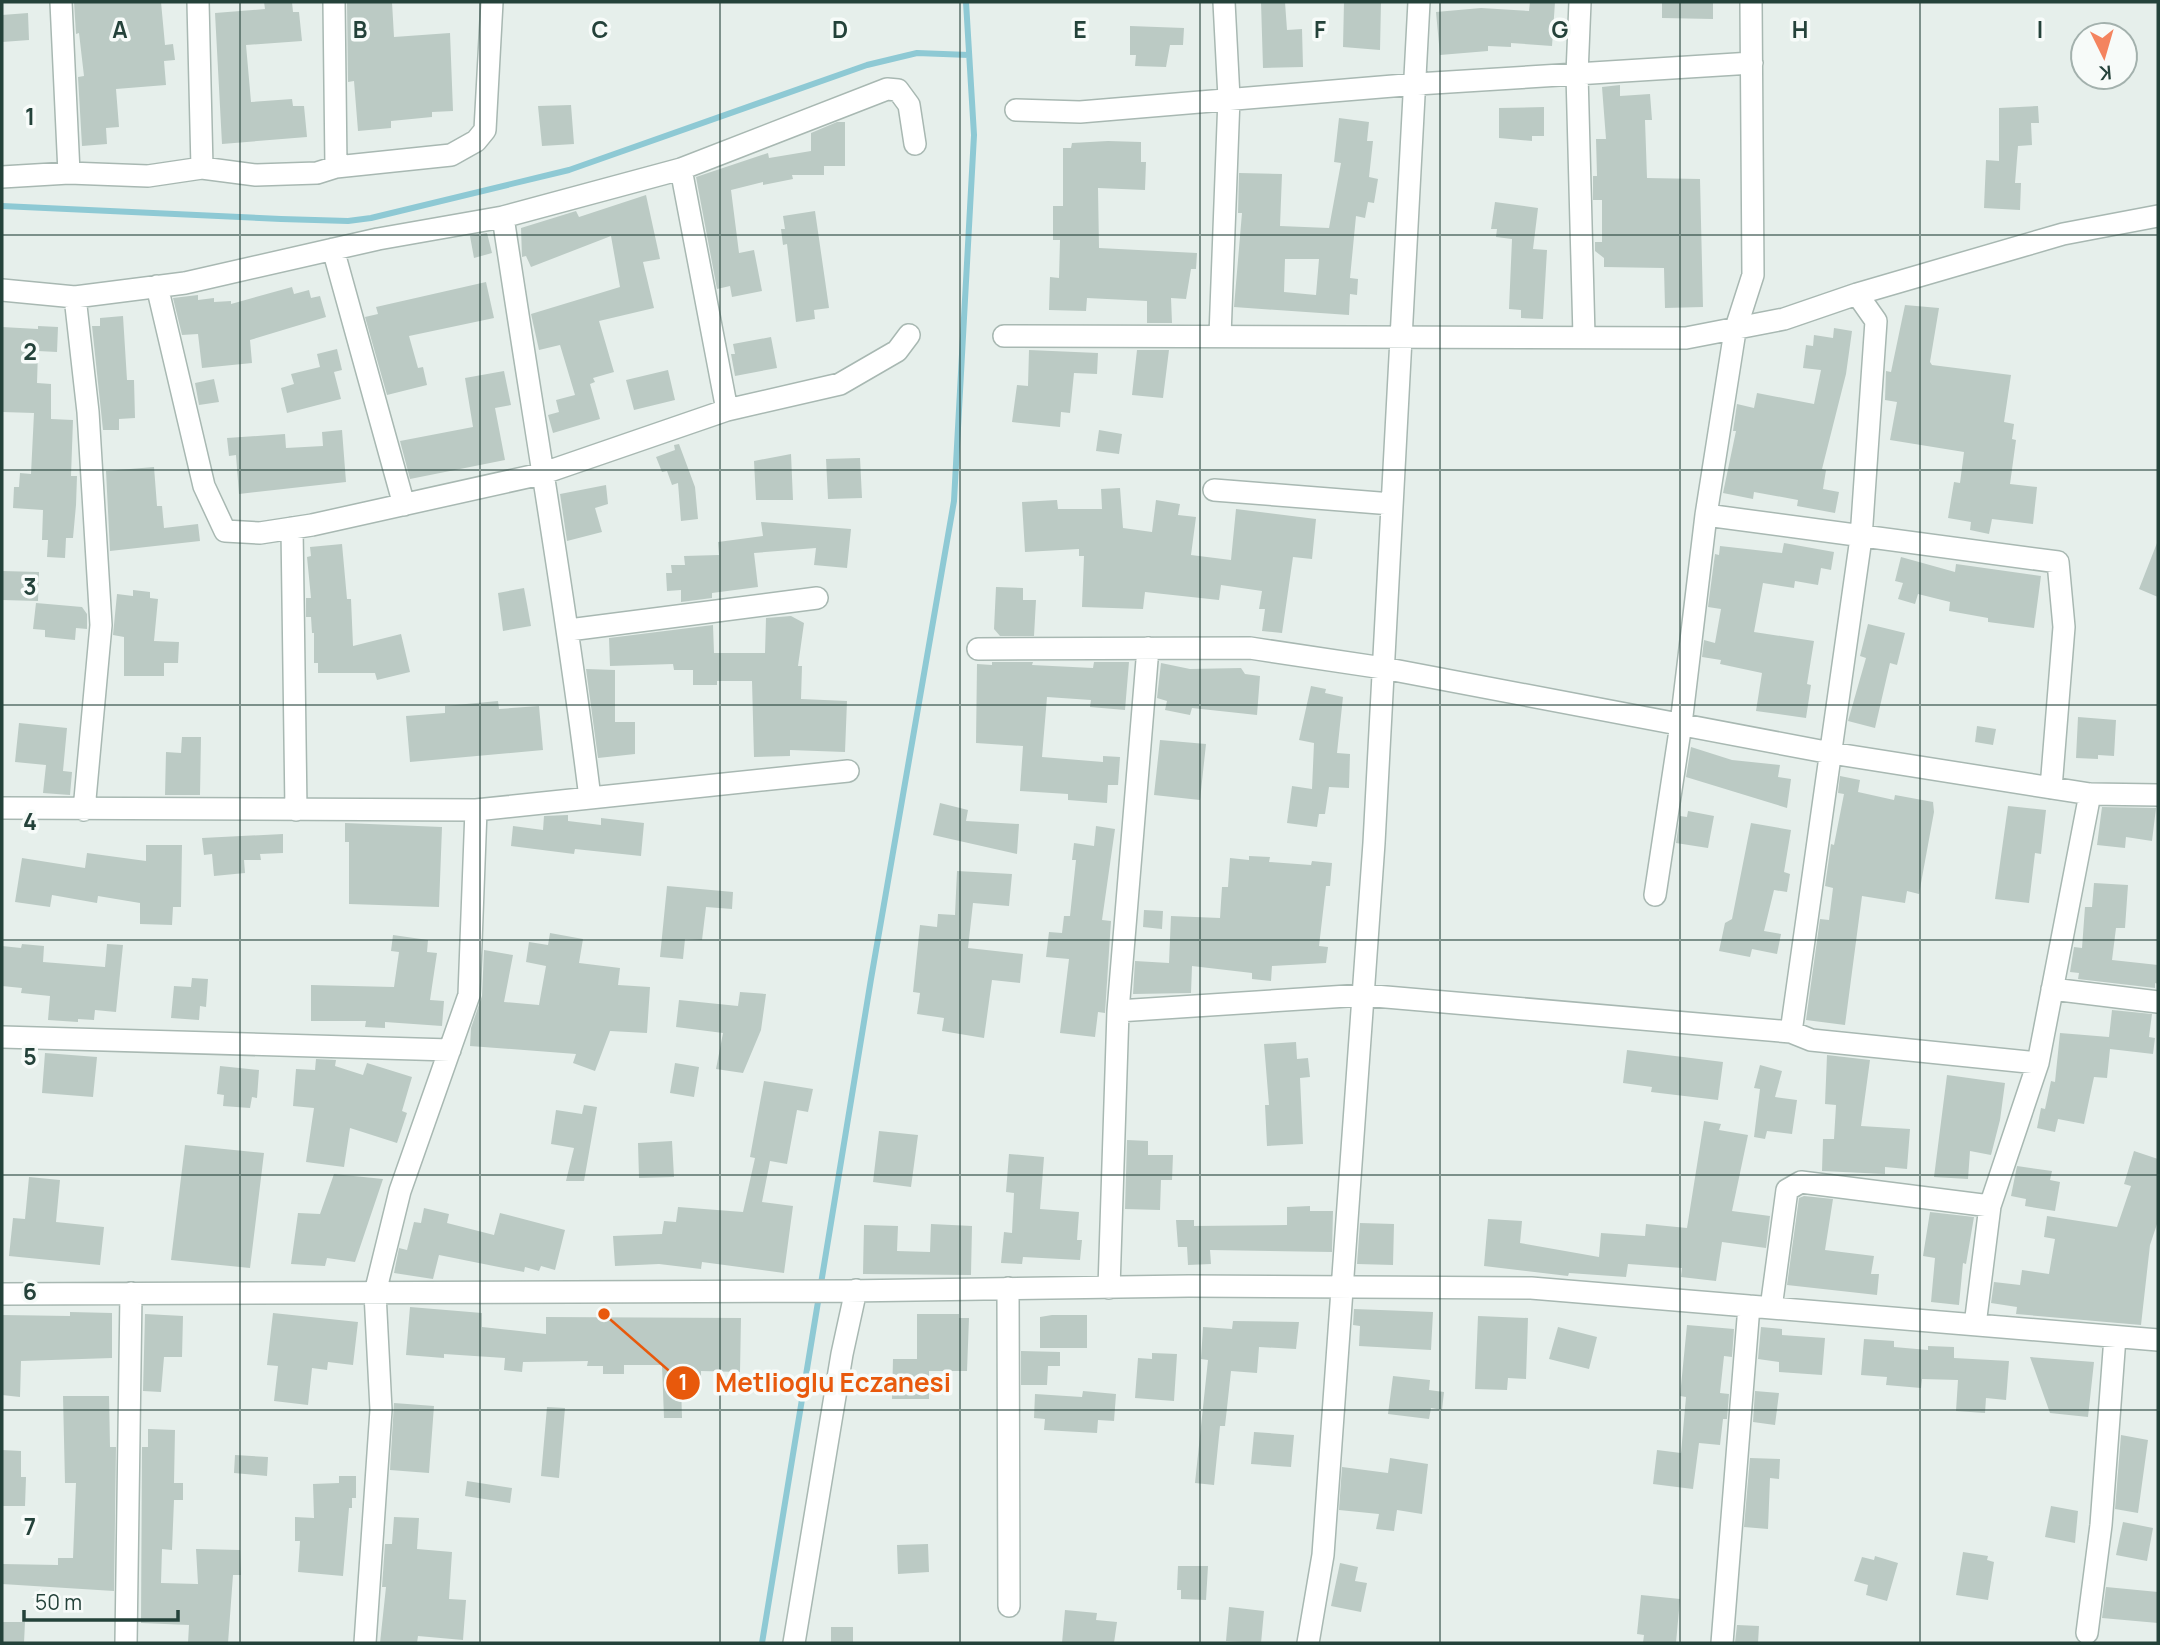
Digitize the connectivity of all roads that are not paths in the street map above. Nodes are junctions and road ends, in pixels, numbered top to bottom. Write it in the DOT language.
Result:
graph roads {
  1 [pos="61,2"];
  2 [pos="198,2"];
  3 [pos="334,2"];
  4 [pos="492,2"];
  5 [pos="1224,2"];
  6 [pos="1419,2"];
  7 [pos="1580,2"];
  8 [pos="1751,2"];
  9 [pos="1752,63"];
  10 [pos="1577,74"];
  11 [pos="1417,84"];
  12 [pos="1228,97"];
  13 [pos="1016,110"];
  14 [pos="915,144"];
  15 [pos="336,167"];
  16 [pos="202,168"];
  17 [pos="681,169"];
  18 [pos="69,173"];
  19 [pos="2,177"];
  20 [pos="2158,216"];
  21 [pos="503,217"];
  22 [pos="333,249"];
  23 [pos="157,286"];
  24 [pos="2,290"];
  25 [pos="1857,294"];
  26 [pos="75,297"];
  27 [pos="1735,331"];
  28 [pos="909,335"];
  29 [pos="1004,336"];
  30 [pos="1220,336"];
  31 [pos="1402,336"];
  32 [pos="1584,336"];
  33 [pos="727,410"];
  34 [pos="541,474"];
  35 [pos="1214,491"];
  36 [pos="1392,504"];
  37 [pos="404,505"];
  38 [pos="1706,515"];
  39 [pos="292,528"];
  40 [pos="1861,538"];
  41 [pos="817,598"];
  42 [pos="569,630"];
  43 [pos="978,649"];
  44 [pos="1148,649"];
  45 [pos="1383,668"];
  46 [pos="1681,724"];
  47 [pos="1831,753"];
  48 [pos="849,771"];
  49 [pos="2051,788"];
  50 [pos="2090,794"];
  51 [pos="2158,794"];
  52 [pos="590,798"];
  53 [pos="2,808"];
  54 [pos="84,810"];
  55 [pos="296,810"];
  56 [pos="476,810"];
  57 [pos="1655,895"];
  58 [pos="2052,989"];
  59 [pos="1363,995"];
  60 [pos="2158,1002"];
  61 [pos="1118,1011"];
  62 [pos="1791,1032"];
  63 [pos="2,1037"];
  64 [pos="450,1050"];
  65 [pos="2038,1063"];
  66 [pos="1990,1206"];
  67 [pos="1341,1286"];
  68 [pos="1109,1287"];
  69 [pos="1008,1288"];
  70 [pos="852,1291"];
  71 [pos="131,1293"];
  72 [pos="375,1293"];
  73 [pos="2,1294"];
  74 [pos="1749,1306"];
  75 [pos="1771,1308"];
  76 [pos="1975,1325"];
  77 [pos="2115,1336"];
  78 [pos="2158,1340"];
  79 [pos="1009,1606"];
  80 [pos="2087,1633"];
  81 [pos="126,1643"];
  82 [pos="365,1643"];
  83 [pos="794,1643"];
  84 [pos="1308,1643"];
  85 [pos="1722,1643"];
  1 -- 18 [label="street"];
  2 -- 16 [label="street"];
  3 -- 15 [label="street"];
  4 -- 15 [label="street"];
  5 -- 12 [label="street"];
  6 -- 11 [label="street"];
  7 -- 10 [label="street"];
  8 -- 9 [label="street"];
  9 -- 10 [label="street"];
  9 -- 27 [label="street"];
  10 -- 11 [label="street"];
  10 -- 32 [label="street"];
  11 -- 12 [label="street"];
  11 -- 31 [label="street"];
  12 -- 13 [label="street"];
  12 -- 30 [label="street"];
  14 -- 17 [label="street"];
  15 -- 16 [label="street"];
  16 -- 18 [label="street"];
  17 -- 21 [label="street"];
  17 -- 33 [label="street"];
  18 -- 19 [label="street"];
  20 -- 25 [label="street"];
  21 -- 22 [label="street"];
  21 -- 34 [label="street"];
  22 -- 23 [label="street"];
  22 -- 37 [label="street"];
  23 -- 26 [label="street"];
  23 -- 39 [label="street"];
  24 -- 26 [label="street"];
  25 -- 27 [label="street"];
  25 -- 40 [label="street"];
  26 -- 54 [label="street"];
  27 -- 32 [label="street"];
  27 -- 38 [label="street"];
  28 -- 33 [label="street"];
  29 -- 30 [label="street"];
  30 -- 31 [label="street"];
  31 -- 32 [label="street"];
  31 -- 36 [label="street"];
  33 -- 34 [label="street"];
  34 -- 37 [label="street"];
  34 -- 42 [label="street"];
  35 -- 36 [label="street"];
  36 -- 45 [label="street"];
  37 -- 39 [label="street"];
  38 -- 40 [label="street"];
  38 -- 46 [label="street"];
  39 -- 55 [label="street"];
  40 -- 47 [label="street"];
  40 -- 49 [label="street"];
  41 -- 42 [label="street"];
  42 -- 52 [label="street"];
  43 -- 44 [label="street"];
  44 -- 45 [label="street"];
  44 -- 61 [label="street"];
  45 -- 46 [label="street"];
  45 -- 59 [label="street"];
  46 -- 47 [label="street"];
  46 -- 57 [label="street"];
  47 -- 49 [label="street"];
  47 -- 62 [label="street"];
  48 -- 52 [label="street"];
  49 -- 50 [label="street"];
  50 -- 51 [label="street"];
  50 -- 58 [label="street"];
  52 -- 56 [label="street"];
  53 -- 54 [label="street"];
  54 -- 55 [label="street"];
  55 -- 56 [label="street"];
  56 -- 64 [label="street"];
  58 -- 60 [label="street"];
  58 -- 65 [label="street"];
  59 -- 61 [label="street"];
  59 -- 62 [label="street"];
  59 -- 67 [label="street"];
  61 -- 68 [label="street"];
  62 -- 65 [label="street"];
  63 -- 64 [label="street"];
  64 -- 72 [label="street"];
  65 -- 66 [label="street"];
  66 -- 75 [label="street"];
  66 -- 76 [label="street"];
  67 -- 68 [label="street"];
  67 -- 74 [label="street"];
  67 -- 84 [label="street"];
  68 -- 69 [label="street"];
  69 -- 70 [label="street"];
  69 -- 79 [label="street"];
  70 -- 72 [label="street"];
  70 -- 83 [label="street"];
  71 -- 72 [label="street"];
  71 -- 73 [label="street"];
  71 -- 81 [label="street"];
  72 -- 82 [label="street"];
  74 -- 75 [label="street"];
  74 -- 85 [label="street"];
  75 -- 76 [label="street"];
  76 -- 77 [label="street"];
  77 -- 78 [label="street"];
  77 -- 80 [label="street"];
}
